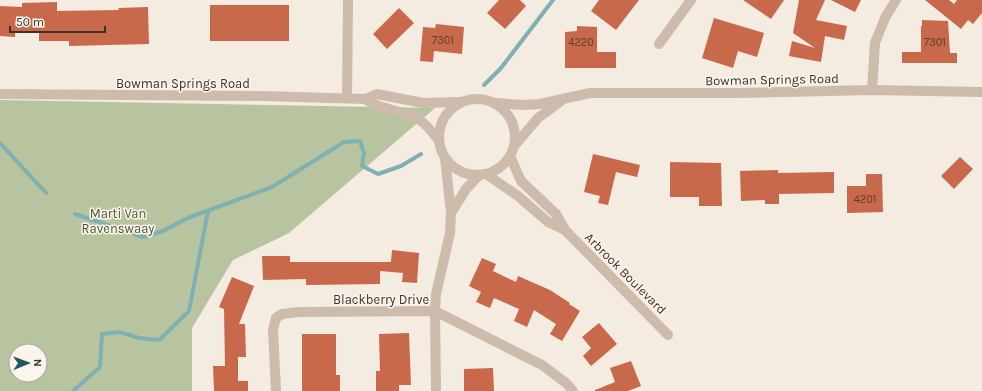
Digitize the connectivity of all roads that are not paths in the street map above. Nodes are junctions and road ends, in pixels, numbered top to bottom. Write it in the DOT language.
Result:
graph roads {
  1 [pos="348,0"];
  2 [pos="691,0"];
  3 [pos="896,0"];
  4 [pos="659,44"];
  5 [pos="872,90"];
  6 [pos="982,92"];
  7 [pos="0,94"];
  8 [pos="348,98"];
  9 [pos="564,98"];
  10 [pos="365,99"];
  11 [pos="460,102"];
  12 [pos="496,103"];
  13 [pos="439,141"];
  14 [pos="514,145"];
  15 [pos="510,156"];
  16 [pos="445,158"];
  17 [pos="482,174"];
  18 [pos="451,212"];
  19 [pos="565,230"];
  20 [pos="434,311"];
  21 [pos="668,335"];
  22 [pos="276,391"];
  23 [pos="436,391"];
  24 [pos="572,391"];
  1 -- 8 [label="street"];
  2 -- 4 [label="street"];
  3 -- 5 [label="street"];
  5 -- 6 [label="street, Bowman Springs Road"];
  5 -- 9 [label="street, Bowman Springs Road"];
  7 -- 8 [label="street, Bowman Springs Road"];
  8 -- 10 [label="street, Bowman Springs Road"];
  9 -- 12 [label="street, Bowman Springs Road"];
  9 -- 14 [label="street, Bowman Springs Road"];
  10 -- 11 [label="street, Bowman Springs Road"];
  10 -- 13 [label="street, Bowman Springs Road"];
  11 -- 12 [label="street"];
  11 -- 13 [label="street"];
  12 -- 14 [label="street"];
  13 -- 16 [label="street"];
  14 -- 15 [label="street"];
  15 -- 17 [label="street"];
  15 -- 19 [label="street, Arbrook Boulevard"];
  16 -- 17 [label="street"];
  16 -- 18 [label="street"];
  17 -- 18 [label="street"];
  17 -- 19 [label="street, Arbrook Boulevard"];
  18 -- 20 [label="street"];
  19 -- 21 [label="street, Arbrook Boulevard"];
  20 -- 22 [label="street, Blackberry Drive"];
  20 -- 23 [label="street"];
  20 -- 24 [label="street, Blackberry Drive"];
}
